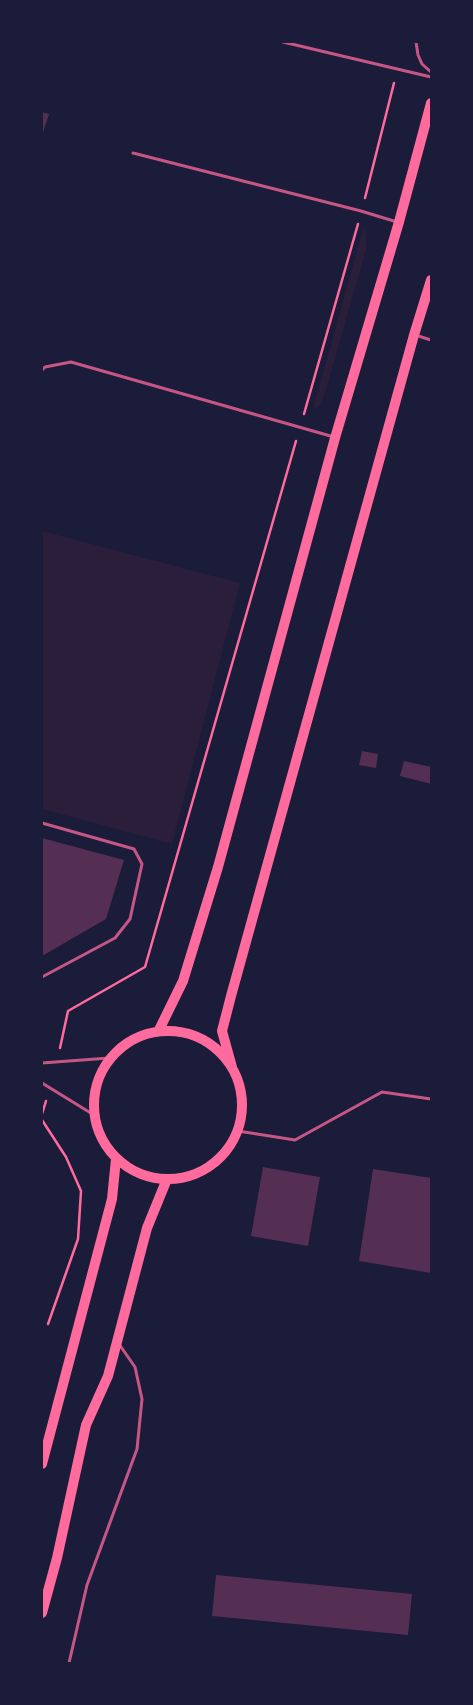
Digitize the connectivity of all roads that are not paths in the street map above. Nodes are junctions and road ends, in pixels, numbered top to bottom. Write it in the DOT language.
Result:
graph roads {
  1 [pos="283,42"];
  2 [pos="416,42"];
  3 [pos="431,72"];
  4 [pos="431,76"];
  5 [pos="431,103"];
  6 [pos="134,153"];
  7 [pos="399,222"];
  8 [pos="431,280"];
  9 [pos="414,335"];
  10 [pos="431,340"];
  11 [pos="42,370"];
  12 [pos="335,438"];
  13 [pos="42,823"];
  14 [pos="42,977"];
  15 [pos="159,1030"];
  16 [pos="109,1058"];
  17 [pos="42,1063"];
  18 [pos="232,1067"];
  19 [pos="42,1083"];
  20 [pos="431,1099"];
  21 [pos="94,1115"];
  22 [pos="238,1131"];
  23 [pos="116,1159"];
  24 [pos="167,1180"];
  25 [pos="118,1341"];
  26 [pos="42,1464"];
  27 [pos="42,1613"];
  28 [pos="68,1663"];
  1 -- 4 [label="lane"];
  2 -- 3 [label="lane"];
  5 -- 7 [label="main road"];
  6 -- 7 [label="lane"];
  7 -- 12 [label="main road"];
  8 -- 9 [label="main road"];
  9 -- 10 [label="lane"];
  9 -- 18 [label="main road"];
  11 -- 12 [label="lane"];
  12 -- 15 [label="main road"];
  13 -- 14 [label="lane"];
  15 -- 16 [label="main road"];
  15 -- 18 [label="main road"];
  16 -- 17 [label="lane"];
  16 -- 21 [label="main road"];
  18 -- 22 [label="main road"];
  19 -- 21 [label="lane"];
  20 -- 22 [label="lane"];
  21 -- 23 [label="main road"];
  22 -- 24 [label="main road"];
  23 -- 24 [label="main road"];
  23 -- 26 [label="main road"];
  24 -- 25 [label="main road"];
  25 -- 27 [label="main road"];
  25 -- 28 [label="lane"];
}
